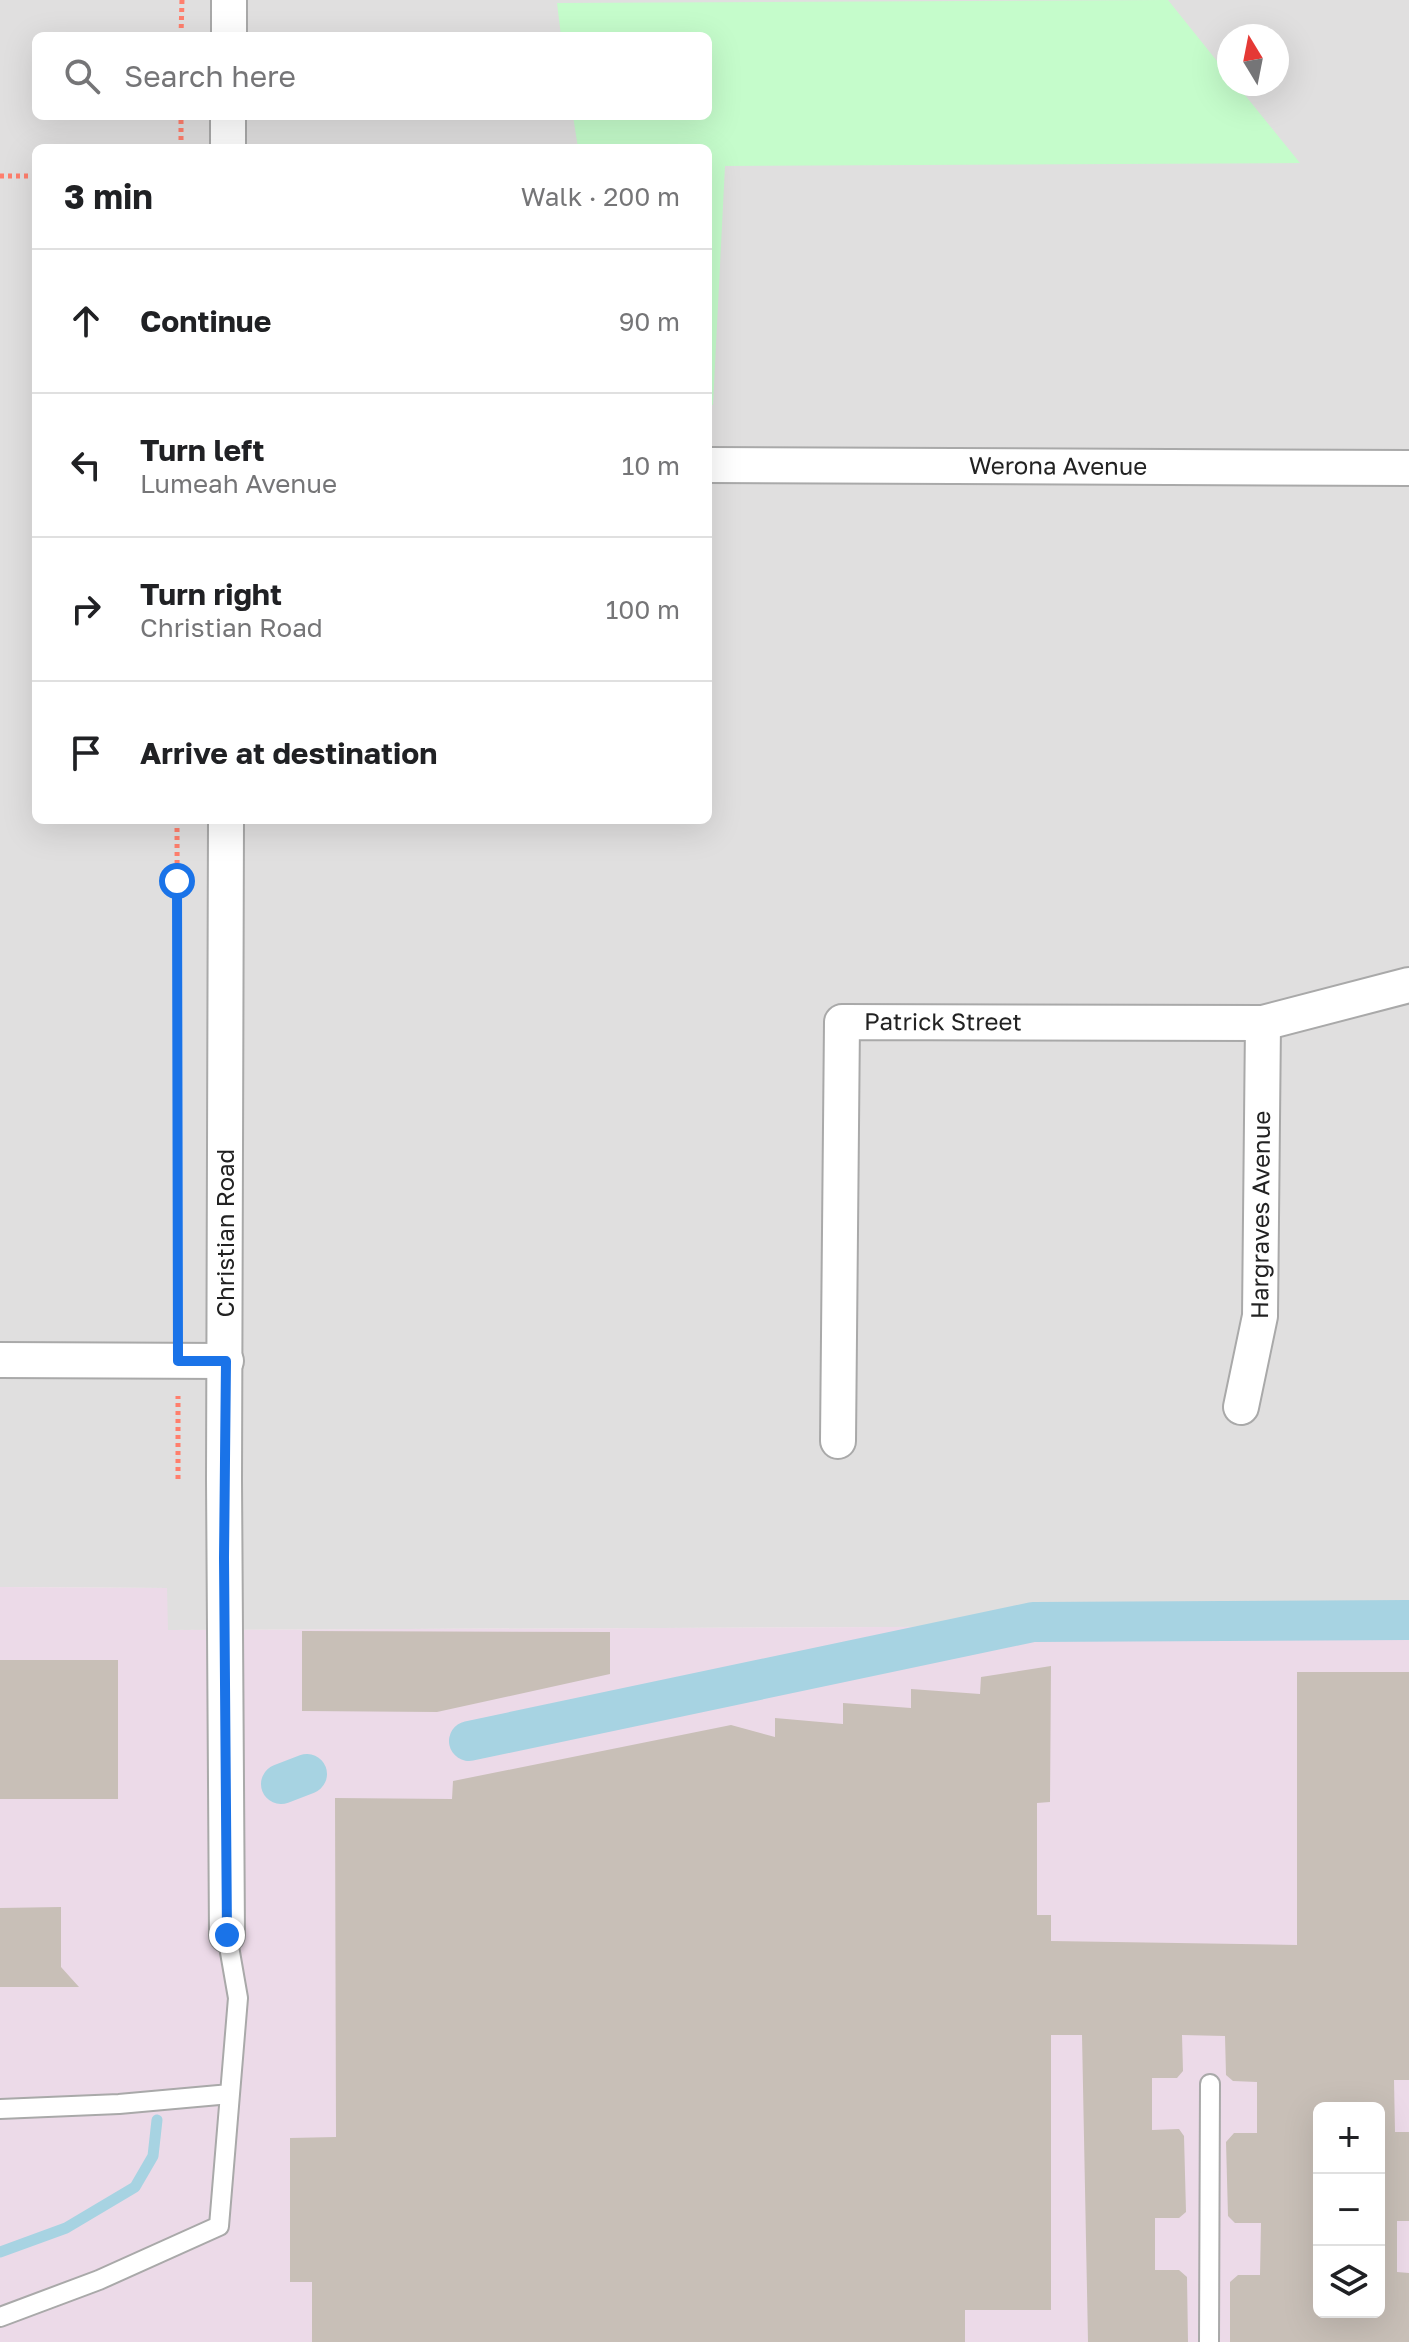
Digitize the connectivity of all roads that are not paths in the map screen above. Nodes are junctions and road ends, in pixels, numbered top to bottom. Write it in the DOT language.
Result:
graph roads {
  1 [pos="229,0"];
  2 [pos="229,32"];
  3 [pos="228,120"];
  4 [pos="228,144"];
  5 [pos="712,465"];
  6 [pos="1409,468"];
  7 [pos="226,824"];
  8 [pos="1409,985"];
  9 [pos="1263,1023"];
  10 [pos="0,1360"];
  11 [pos="226,1361"];
  12 [pos="1241,1407"];
  13 [pos="838,1441"];
  14 [pos="227,1935"];
  15 [pos="1210,2084"];
  16 [pos="230,2094"];
  17 [pos="0,2109"];
  18 [pos="0,2317"];
  19 [pos="1209,2342"];
  1 -- 2 [label="street"];
  3 -- 4 [label="street"];
  5 -- 6 [label="street, Werona Avenue"];
  7 -- 11 [label="street, Christian Road"];
  8 -- 9 [label="street, Patrick Street"];
  9 -- 12 [label="street, Hargraves Avenue"];
  9 -- 13 [label="street, Patrick Street"];
  10 -- 11 [label="street"];
  11 -- 14 [label="street, Christian Road"];
  14 -- 16 [label="lane"];
  15 -- 19 [label="lane"];
  16 -- 17 [label="lane"];
  16 -- 18 [label="lane"];
}
